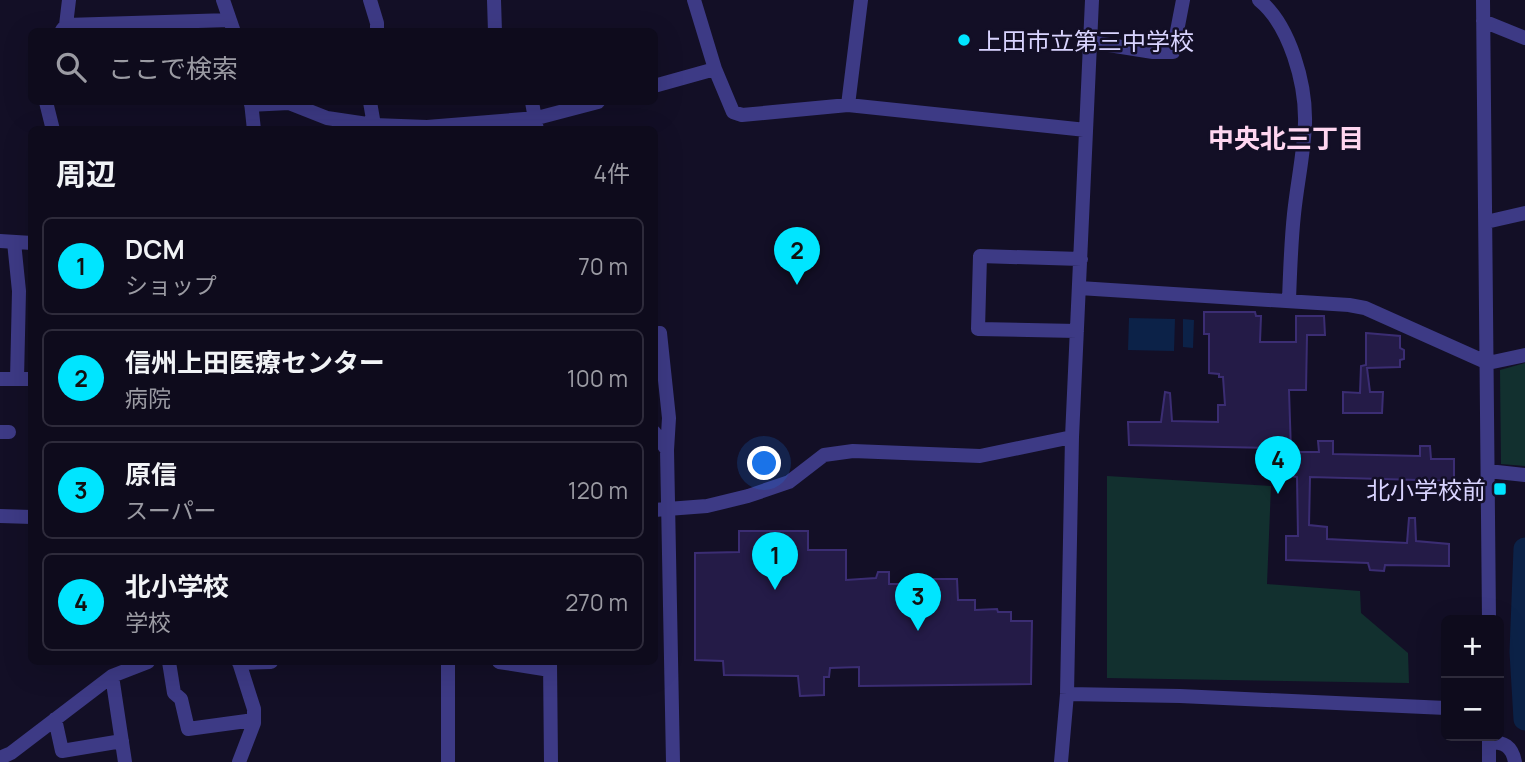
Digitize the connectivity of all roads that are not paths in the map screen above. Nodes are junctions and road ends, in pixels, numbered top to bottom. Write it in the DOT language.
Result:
graph roads {
  1 [pos="69,0"];
  2 [pos="223,0"];
  3 [pos="370,0"];
  4 [pos="494,0"];
  5 [pos="694,0"];
  6 [pos="861,0"];
  7 [pos="1092,0"];
  8 [pos="1182,0"];
  9 [pos="1259,0"];
  10 [pos="1483,0"];
  11 [pos="1483,21"];
  12 [pos="232,26"];
  13 [pos="64,28"];
  14 [pos="377,28"];
  15 [pos="495,28"];
  16 [pos="1525,38"];
  17 [pos="1090,42"];
  18 [pos="715,69"];
  19 [pos="658,85"];
  20 [pos="47,105"];
  21 [pos="251,105"];
  22 [pos="294,105"];
  23 [pos="371,105"];
  24 [pos="533,105"];
  25 [pos="590,105"];
  26 [pos="848,105"];
  27 [pos="537,124"];
  28 [pos="374,125"];
  29 [pos="52,126"];
  30 [pos="254,126"];
  31 [pos="352,126"];
  32 [pos="392,126"];
  33 [pos="482,126"];
  34 [pos="1086,131"];
  35 [pos="1525,213"];
  36 [pos="1486,222"];
  37 [pos="7,242"];
  38 [pos="28,243"];
  39 [pos="1081,259"];
  40 [pos="1079,288"];
  41 [pos="1289,300"];
  42 [pos="1077,331"];
  43 [pos="658,334"];
  44 [pos="1525,355"];
  45 [pos="1488,363"];
  46 [pos="0,379"];
  47 [pos="24,379"];
  48 [pos="1072,437"];
  49 [pos="658,438"];
  50 [pos="667,450"];
  51 [pos="1488,471"];
  52 [pos="1523,475"];
  53 [pos="662,510"];
  54 [pos="0,516"];
  55 [pos="28,517"];
  56 [pos="1489,615"];
  57 [pos="658,649"];
  58 [pos="671,649"];
  59 [pos="141,665"];
  60 [pos="169,665"];
  61 [pos="240,665"];
  62 [pos="448,665"];
  63 [pos="550,666"];
  64 [pos="112,677"];
  65 [pos="1067,694"];
  66 [pos="1441,708"];
  67 [pos="55,719"];
  68 [pos="254,720"];
  69 [pos="122,741"];
  70 [pos="1489,741"];
  71 [pos="1498,741"];
  72 [pos="0,758"];
  73 [pos="125,762"];
  74 [pos="239,762"];
  75 [pos="449,762"];
  76 [pos="551,762"];
  77 [pos="673,762"];
  78 [pos="1061,762"];
  79 [pos="1489,762"];
  80 [pos="1515,762"];
  1 -- 13 [label="street"];
  2 -- 12 [label="street"];
  3 -- 14 [label="street"];
  4 -- 15 [label="street"];
  5 -- 18 [label="street"];
  6 -- 26 [label="street"];
  7 -- 17 [label="street"];
  8 -- 17 [label="street"];
  9 -- 41 [label="street"];
  10 -- 11 [label="street"];
  11 -- 16 [label="street"];
  11 -- 36 [label="street"];
  12 -- 13 [label="street"];
  17 -- 34 [label="street"];
  18 -- 19 [label="street"];
  18 -- 26 [label="street"];
  20 -- 29 [label="street"];
  21 -- 30 [label="street"];
  22 -- 31 [label="street"];
  23 -- 28 [label="street"];
  24 -- 27 [label="street"];
  25 -- 27 [label="street"];
  26 -- 34 [label="street"];
  27 -- 33 [label="street"];
  28 -- 31 [label="street"];
  28 -- 32 [label="street"];
  34 -- 39 [label="street"];
  35 -- 36 [label="street"];
  36 -- 45 [label="street"];
  37 -- 38 [label="street"];
  37 -- 47 [label="street"];
  39 -- 40 [label="street"];
  39 -- 42 [label="street"];
  40 -- 41 [label="street"];
  40 -- 42 [label="street"];
  41 -- 45 [label="street"];
  42 -- 48 [label="street"];
  43 -- 50 [label="street"];
  44 -- 45 [label="street"];
  45 -- 51 [label="street"];
  46 -- 47 [label="street"];
  48 -- 53 [label="street"];
  48 -- 65 [label="street"];
  49 -- 50 [label="street"];
  50 -- 53 [label="street"];
  51 -- 52 [label="street"];
  51 -- 56 [label="street"];
  53 -- 58 [label="street"];
  54 -- 55 [label="street"];
  57 -- 58 [label="street"];
  58 -- 77 [label="street"];
  59 -- 64 [label="street"];
  60 -- 68 [label="street"];
  61 -- 68 [label="street"];
  62 -- 75 [label="street"];
  63 -- 76 [label="street"];
  64 -- 67 [label="street"];
  64 -- 69 [label="street"];
  65 -- 66 [label="street"];
  65 -- 78 [label="street"];
  67 -- 69 [label="street"];
  67 -- 72 [label="street"];
  68 -- 74 [label="street"];
  69 -- 73 [label="street"];
  70 -- 79 [label="street"];
  71 -- 80 [label="street"];
}
